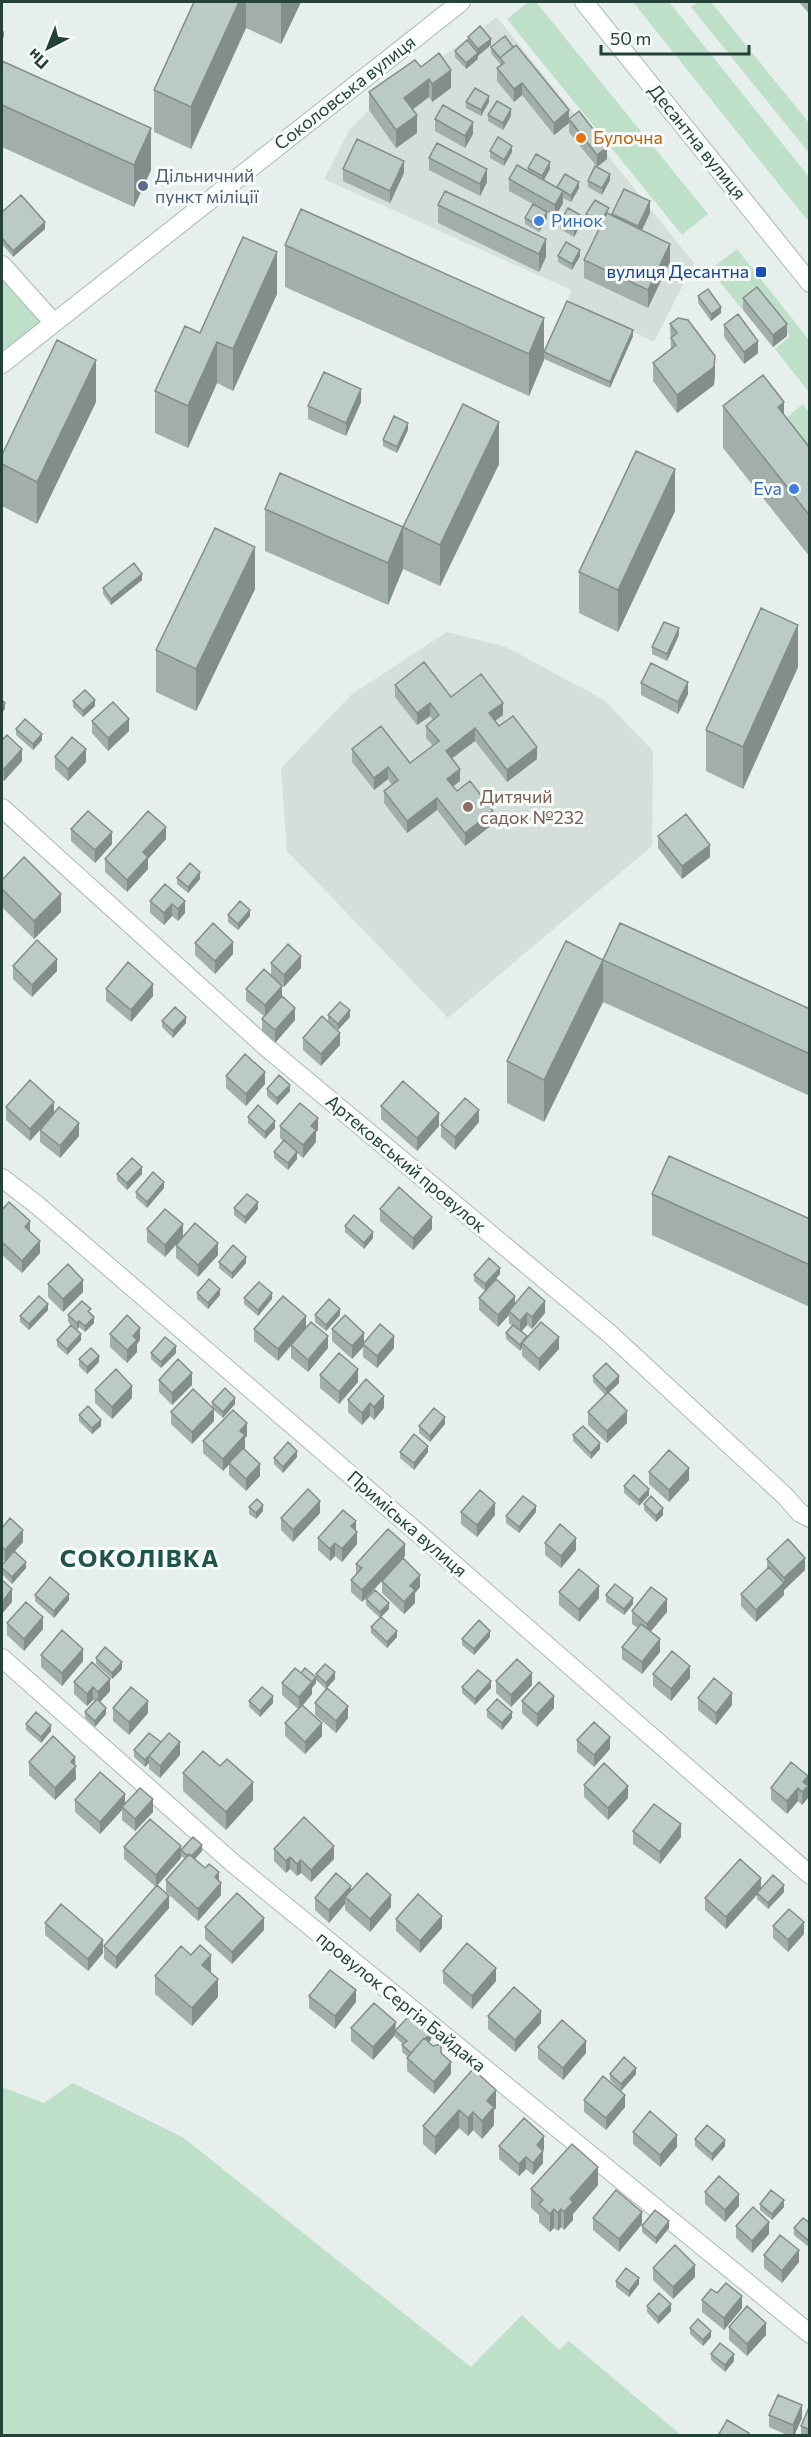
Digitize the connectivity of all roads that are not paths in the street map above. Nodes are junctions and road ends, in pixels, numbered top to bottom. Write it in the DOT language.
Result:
graph roads {
  1 [pos="461,2"];
  2 [pos="584,2"];
  3 [pos="2,265"];
  4 [pos="810,283"];
  5 [pos="53,322"];
  6 [pos="2,363"];
  7 [pos="2,808"];
  8 [pos="2,1178"];
  9 [pos="810,1518"];
  10 [pos="2,1658"];
  11 [pos="810,1875"];
  12 [pos="810,2334"];
  1 -- 5 [label="street, Соколовська вулиця"];
  2 -- 4 [label="street, Десантна вулиця"];
  3 -- 5 [label="street"];
  5 -- 6 [label="street, Соколовська вулиця"];
  7 -- 9 [label="street, Артековський провулок"];
  8 -- 11 [label="street, Приміська вулиця"];
  10 -- 12 [label="street, провулок Сергія Байдака"];
}
